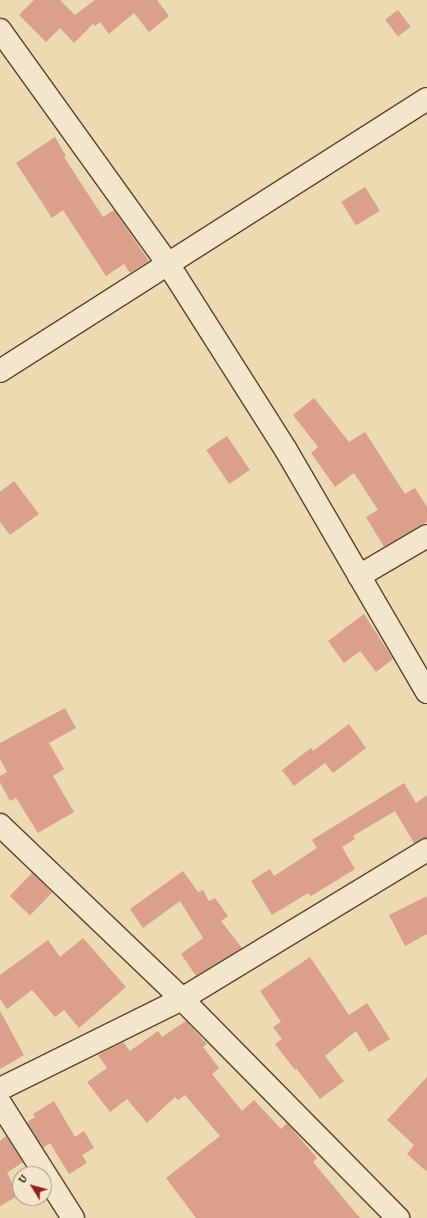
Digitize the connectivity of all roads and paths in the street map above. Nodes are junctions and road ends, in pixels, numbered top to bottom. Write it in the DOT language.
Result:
graph roads {
  1 [pos="0,30"];
  2 [pos="427,99"];
  3 [pos="168,264"];
  4 [pos="0,371"];
  5 [pos="427,536"];
  6 [pos="359,576"];
  7 [pos="427,692"];
  8 [pos="0,826"];
  9 [pos="427,850"];
  10 [pos="182,1000"];
  11 [pos="0,1089"];
  12 [pos="0,1102"];
  13 [pos="74,1218"];
  14 [pos="398,1218"];
  1 -- 3 [label="street"];
  2 -- 3 [label="street"];
  3 -- 4 [label="street"];
  3 -- 6 [label="street"];
  5 -- 6 [label="street"];
  6 -- 7 [label="street"];
  8 -- 10 [label="street"];
  9 -- 10 [label="street"];
  10 -- 11 [label="street"];
  10 -- 14 [label="street"];
  12 -- 13 [label="street"];
}
